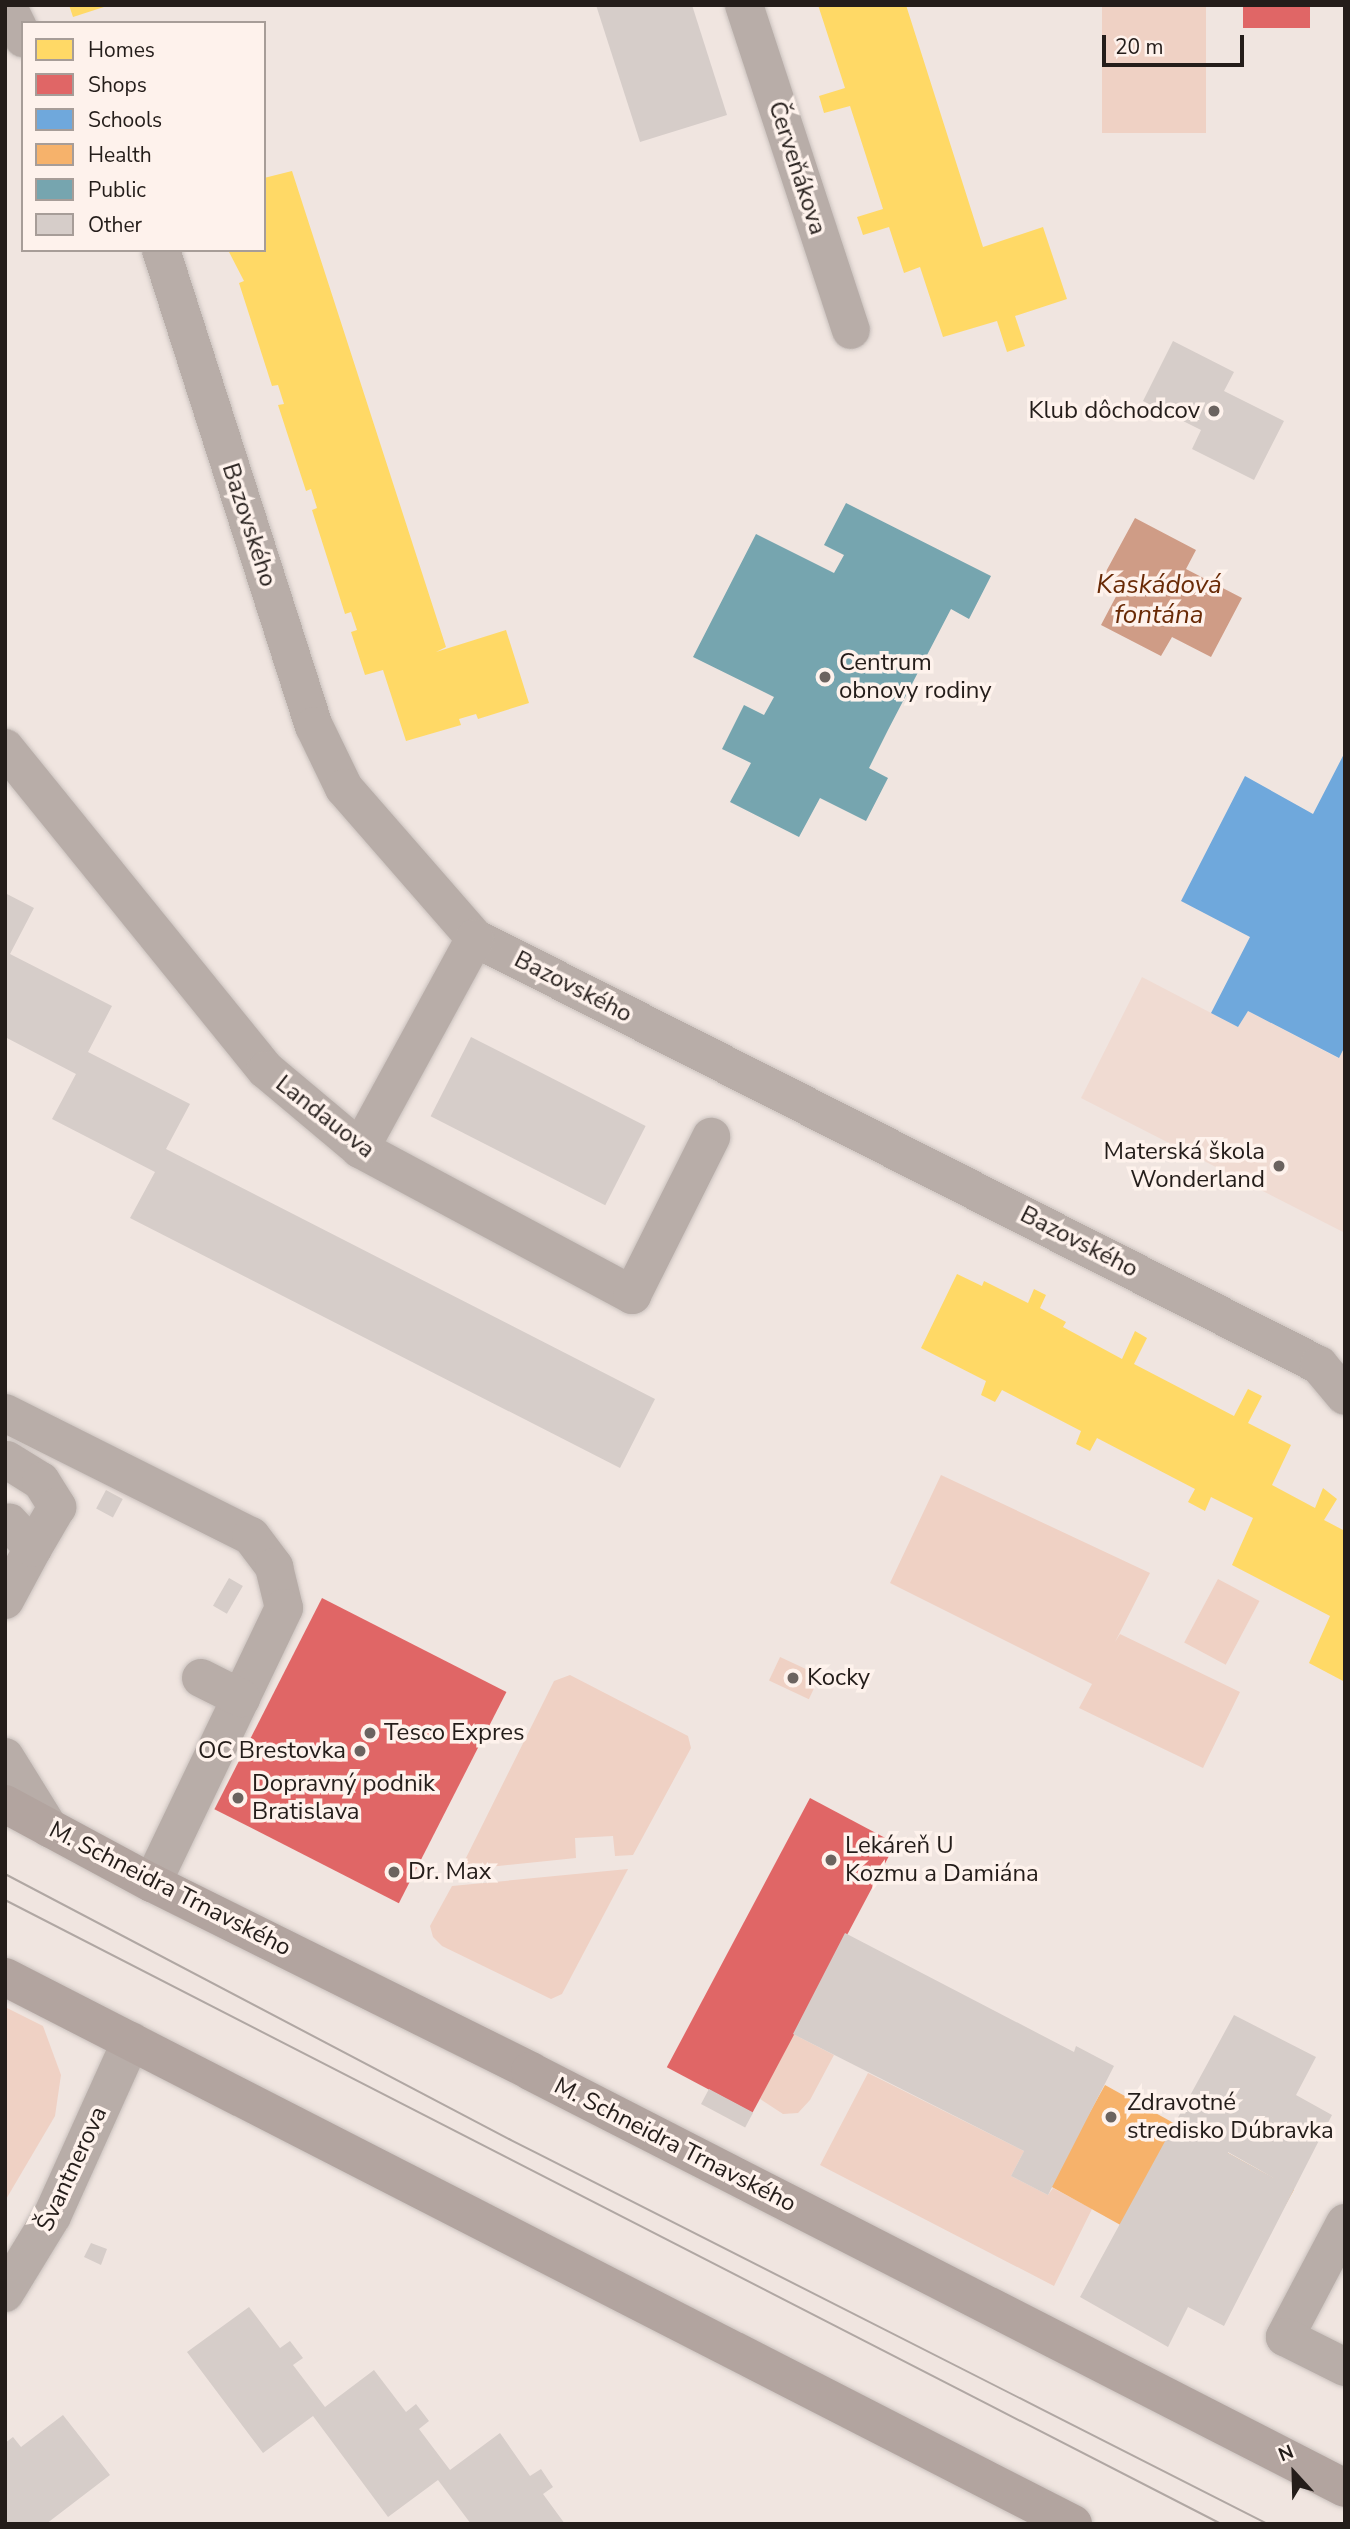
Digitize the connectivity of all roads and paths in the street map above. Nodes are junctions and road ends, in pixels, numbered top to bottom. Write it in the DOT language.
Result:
graph roads {
  1 [pos="8,5"];
  2 [pos="744,5"];
  3 [pos="21,34"];
  4 [pos="162,252"];
  5 [pos="851,330"];
  6 [pos="5,748"];
  7 [pos="475,938"];
  8 [pos="711,1137"];
  9 [pos="360,1149"];
  10 [pos="1345,1396"];
  11 [pos="5,1413"];
  12 [pos="7,1460"];
  13 [pos="5,1600"];
  14 [pos="201,1678"];
  15 [pos="241,1698"];
  16 [pos="5,1757"];
  17 [pos="5,1804"];
  18 [pos="49,1828"];
  19 [pos="152,1883"];
  20 [pos="5,1977"];
  21 [pos="131,2041"];
  22 [pos="1345,2223"];
  23 [pos="5,2293"];
  24 [pos="1345,2367"];
  25 [pos="1345,2487"];
  26 [pos="1073,2524"];
  1 -- 3 [label="street"];
  2 -- 5 [label="street, Červeňákova"];
  4 -- 7 [label="street, Bazovského"];
  6 -- 9 [label="street, Landauova"];
  7 -- 9 [label="street"];
  7 -- 10 [label="street, Bazovského"];
  8 -- 9 [label="street, Landauova"];
  11 -- 15 [label="street"];
  12 -- 13 [label="street"];
  14 -- 15 [label="street"];
  15 -- 19 [label="street"];
  16 -- 18 [label="street"];
  17 -- 18 [label="main road, M. Schneidra Trnavského"];
  18 -- 19 [label="main road, M. Schneidra Trnavského"];
  19 -- 25 [label="main road, M. Schneidra Trnavského"];
  20 -- 21 [label="main road"];
  21 -- 23 [label="street, Švantnerova"];
  21 -- 26 [label="main road"];
  22 -- 24 [label="street"];
}
